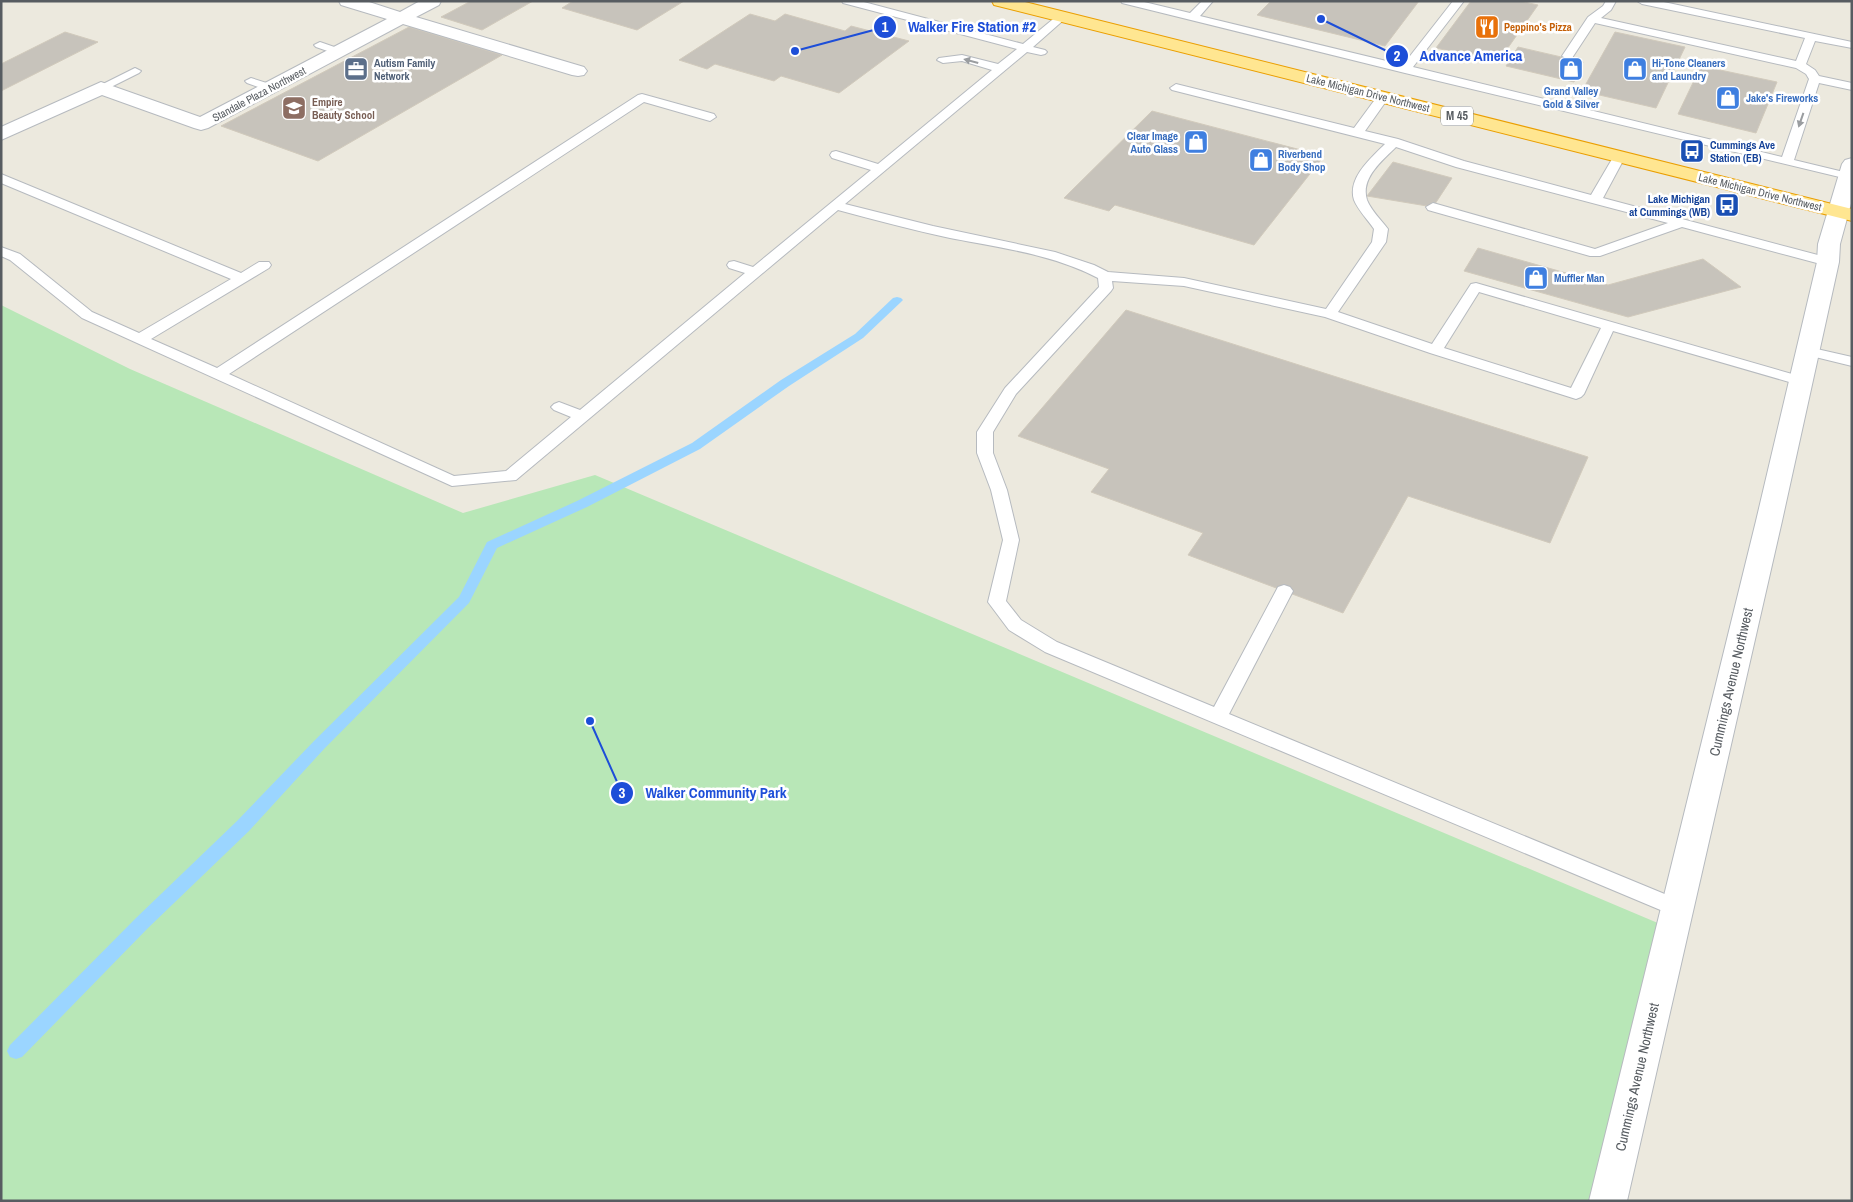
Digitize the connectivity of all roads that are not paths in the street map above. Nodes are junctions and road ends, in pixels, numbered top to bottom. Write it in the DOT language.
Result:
graph roads {
  1 [pos="347,1"];
  2 [pos="433,1"];
  3 [pos="847,1"];
  4 [pos="1000,1"];
  5 [pos="1126,1"];
  6 [pos="1208,1"];
  7 [pos="1459,1"];
  8 [pos="1611,1"];
  9 [pos="1642,1"];
  10 [pos="1062,17"];
  11 [pos="1192,17"];
  12 [pos="402,18"];
  13 [pos="1592,19"];
  14 [pos="1811,36"];
  15 [pos="1852,45"];
  16 [pos="320,46"];
  17 [pos="1023,48"];
  18 [pos="339,52"];
  19 [pos="1041,52"];
  20 [pos="1568,56"];
  21 [pos="943,60"];
  22 [pos="1800,65"];
  23 [pos="998,68"];
  24 [pos="1405,70"];
  25 [pos="135,71"];
  26 [pos="576,74"];
  27 [pos="1815,79"];
  28 [pos="984,80"];
  29 [pos="251,81"];
  30 [pos="1002,85"];
  31 [pos="1852,87"];
  32 [pos="101,88"];
  33 [pos="272,88"];
  34 [pos="1176,88"];
  35 [pos="1383,97"];
  36 [pos="694,113"];
  37 [pos="710,117"];
  38 [pos="940,118"];
  39 [pos="680,123"];
  40 [pos="957,123"];
  41 [pos="1357,133"];
  42 [pos="1,134"];
  43 [pos="1394,142"];
  44 [pos="897,153"];
  45 [pos="836,155"];
  46 [pos="1619,157"];
  47 [pos="915,159"];
  48 [pos="1787,162"];
  49 [pos="879,168"];
  50 [pos="1851,168"];
  51 [pos="1,178"];
  52 [pos="1595,200"];
  53 [pos="835,205"];
  54 [pos="1433,207"];
  55 [pos="1845,213"];
  56 [pos="1682,223"];
  57 [pos="1,251"];
  58 [pos="1828,262"];
  59 [pos="264,265"];
  60 [pos="734,265"];
  61 [pos="754,272"];
  62 [pos="1105,276"];
  63 [pos="242,278"];
  64 [pos="1330,314"];
  65 [pos="1609,325"];
  66 [pos="140,339"];
  67 [pos="1435,350"];
  68 [pos="1808,351"];
  69 [pos="1852,362"];
  70 [pos="217,374"];
  71 [pos="1801,382"];
  72 [pos="559,407"];
  73 [pos="582,416"];
  74 [pos="1284,591"];
  75 [pos="1218,717"];
  76 [pos="1676,908"];
  77 [pos="1608,1201"];
  1 -- 12 [label="street"];
  2 -- 12 [label="street, Standale Plaza Northwest"];
  3 -- 17 [label="lane"];
  4 -- 10 [label="highway, Lake Michigan Drive Northwest / M 45"];
  5 -- 11 [label="lane"];
  6 -- 11 [label="lane"];
  7 -- 24 [label="lane"];
  8 -- 13 [label="lane"];
  9 -- 14 [label="lane"];
  10 -- 17 [label="lane"];
  10 -- 35 [label="highway, Lake Michigan Drive Northwest / M 45"];
  11 -- 24 [label="lane"];
  12 -- 18 [label="street, Standale Plaza Northwest"];
  12 -- 26 [label="street"];
  13 -- 20 [label="lane"];
  13 -- 22 [label="lane"];
  14 -- 15 [label="lane"];
  14 -- 22 [label="lane"];
  16 -- 18 [label="lane"];
  17 -- 19 [label="lane"];
  17 -- 23 [label="lane"];
  18 -- 33 [label="street, Standale Plaza Northwest"];
  23 -- 21 [label="lane, one-way"];
  22 -- 27 [label="lane"];
  23 -- 28 [label="lane"];
  24 -- 48 [label="lane"];
  25 -- 32 [label="lane"];
  27 -- 31 [label="lane"];
  27 -- 48 [label="lane, one-way"];
  28 -- 30 [label="lane"];
  28 -- 38 [label="lane"];
  29 -- 33 [label="lane"];
  32 -- 33 [label="street, Standale Plaza Northwest"];
  32 -- 42 [label="street"];
  34 -- 41 [label="lane"];
  35 -- 41 [label="lane"];
  35 -- 46 [label="highway, Lake Michigan Drive Northwest / M 45"];
  36 -- 37 [label="lane"];
  36 -- 39 [label="lane"];
  36 -- 70 [label="lane"];
  38 -- 40 [label="lane"];
  38 -- 44 [label="lane"];
  41 -- 43 [label="lane"];
  43 -- 52 [label="lane"];
  43 -- 64 [label="lane"];
  44 -- 47 [label="lane"];
  44 -- 49 [label="lane"];
  45 -- 49 [label="lane"];
  46 -- 52 [label="lane"];
  46 -- 55 [label="highway, Lake Michigan Drive Northwest / M 45"];
  48 -- 50 [label="lane"];
  49 -- 53 [label="lane"];
  50 -- 55 [label="street, Cummings Avenue Northwest"];
  51 -- 63 [label="lane"];
  52 -- 56 [label="lane"];
  53 -- 61 [label="lane"];
  53 -- 62 [label="lane"];
  54 -- 56 [label="lane"];
  55 -- 58 [label="street, Cummings Avenue Northwest"];
  56 -- 58 [label="lane"];
  57 -- 66 [label="lane"];
  58 -- 68 [label="street, Cummings Avenue Northwest"];
  59 -- 63 [label="lane"];
  60 -- 61 [label="lane"];
  61 -- 73 [label="lane"];
  62 -- 64 [label="lane"];
  62 -- 75 [label="lane"];
  63 -- 66 [label="lane"];
  64 -- 67 [label="lane"];
  65 -- 67 [label="lane"];
  65 -- 67 [label="lane"];
  65 -- 71 [label="lane"];
  66 -- 70 [label="lane"];
  68 -- 69 [label="lane"];
  68 -- 71 [label="street, Cummings Avenue Northwest"];
  70 -- 73 [label="lane"];
  71 -- 76 [label="street, Cummings Avenue Northwest"];
  72 -- 73 [label="lane"];
  74 -- 75 [label="lane"];
  75 -- 76 [label="lane"];
  76 -- 77 [label="street, Cummings Avenue Northwest"];
}
